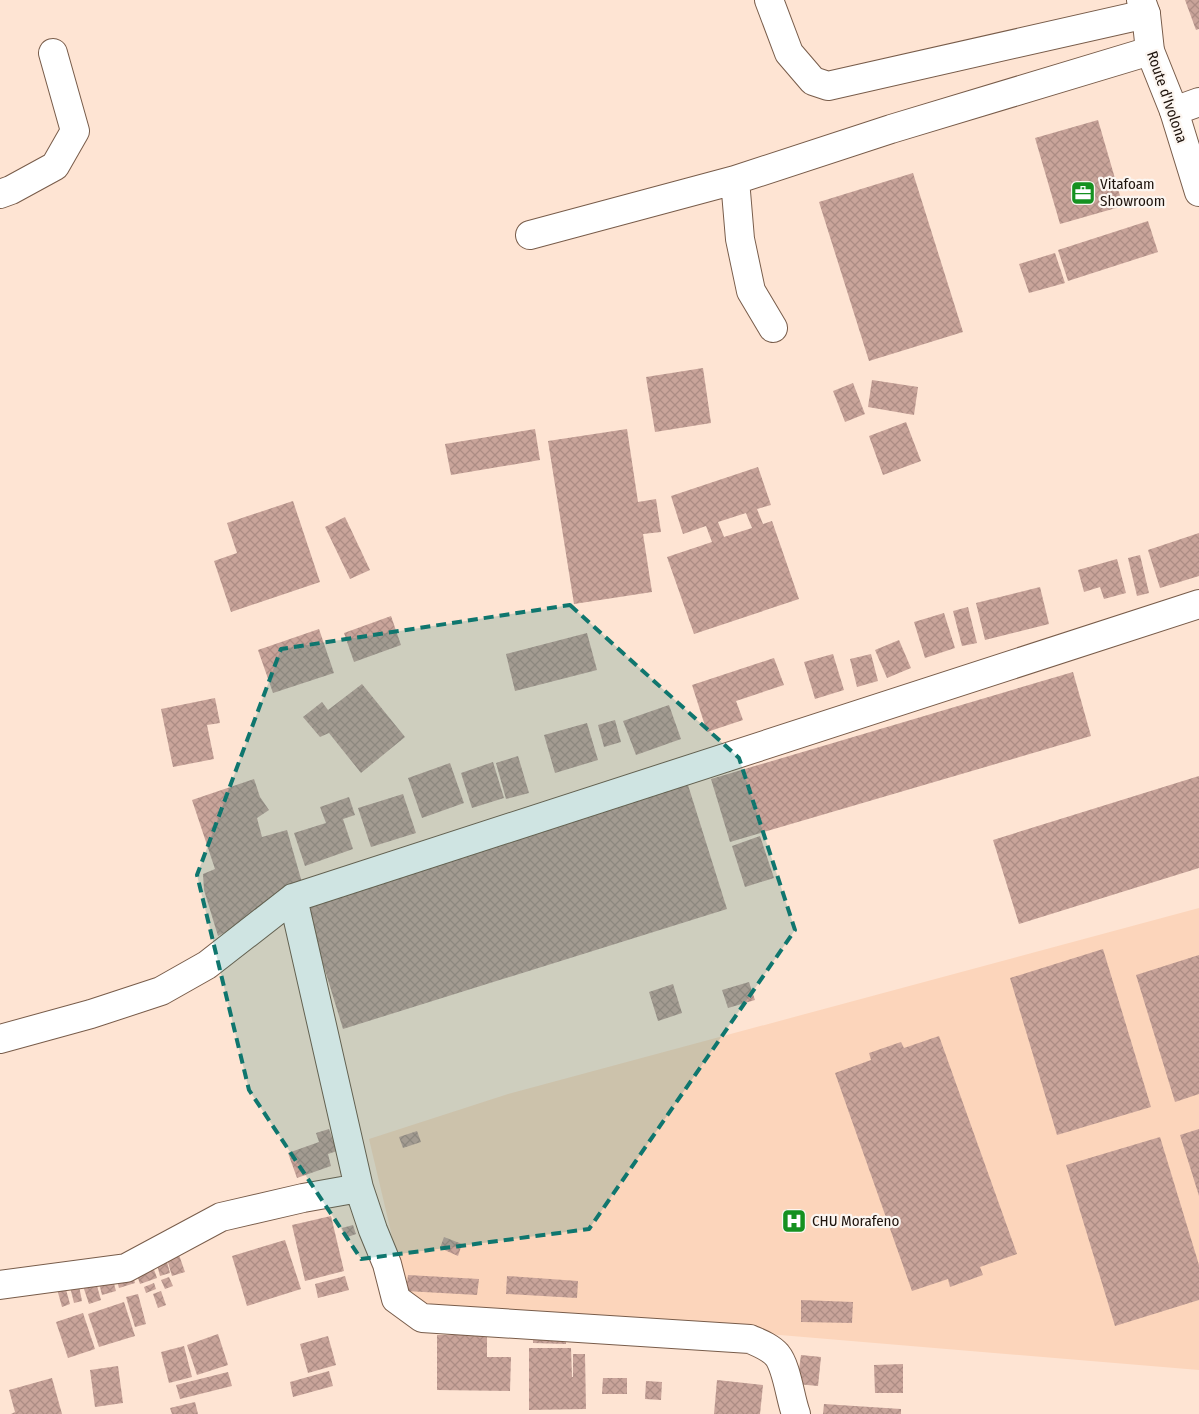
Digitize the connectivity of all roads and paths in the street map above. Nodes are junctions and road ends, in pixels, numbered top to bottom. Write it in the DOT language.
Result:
graph roads {
  1 [pos="769,0"];
  2 [pos="1144,7"];
  3 [pos="1150,51"];
  4 [pos="53,53"];
  5 [pos="1199,102"];
  6 [pos="1174,111"];
  7 [pos="735,180"];
  8 [pos="1199,192"];
  9 [pos="0,194"];
  10 [pos="530,235"];
  11 [pos="773,328"];
  12 [pos="1199,604"];
  13 [pos="293,898"];
  14 [pos="0,1039"];
  15 [pos="359,1188"];
  16 [pos="0,1285"];
  17 [pos="796,1414"];
  1 -- 2 [label="street"];
  2 -- 3 [label="street, Route d'Ivolona"];
  3 -- 6 [label="street, Route d'Ivolona"];
  3 -- 7 [label="street"];
  4 -- 9 [label="street"];
  5 -- 6 [label="street"];
  6 -- 8 [label="street, Route d'Ivolona"];
  7 -- 10 [label="street"];
  7 -- 11 [label="street"];
  12 -- 13 [label="street"];
  13 -- 14 [label="street"];
  13 -- 15 [label="street"];
  15 -- 16 [label="street"];
  15 -- 17 [label="street"];
}
